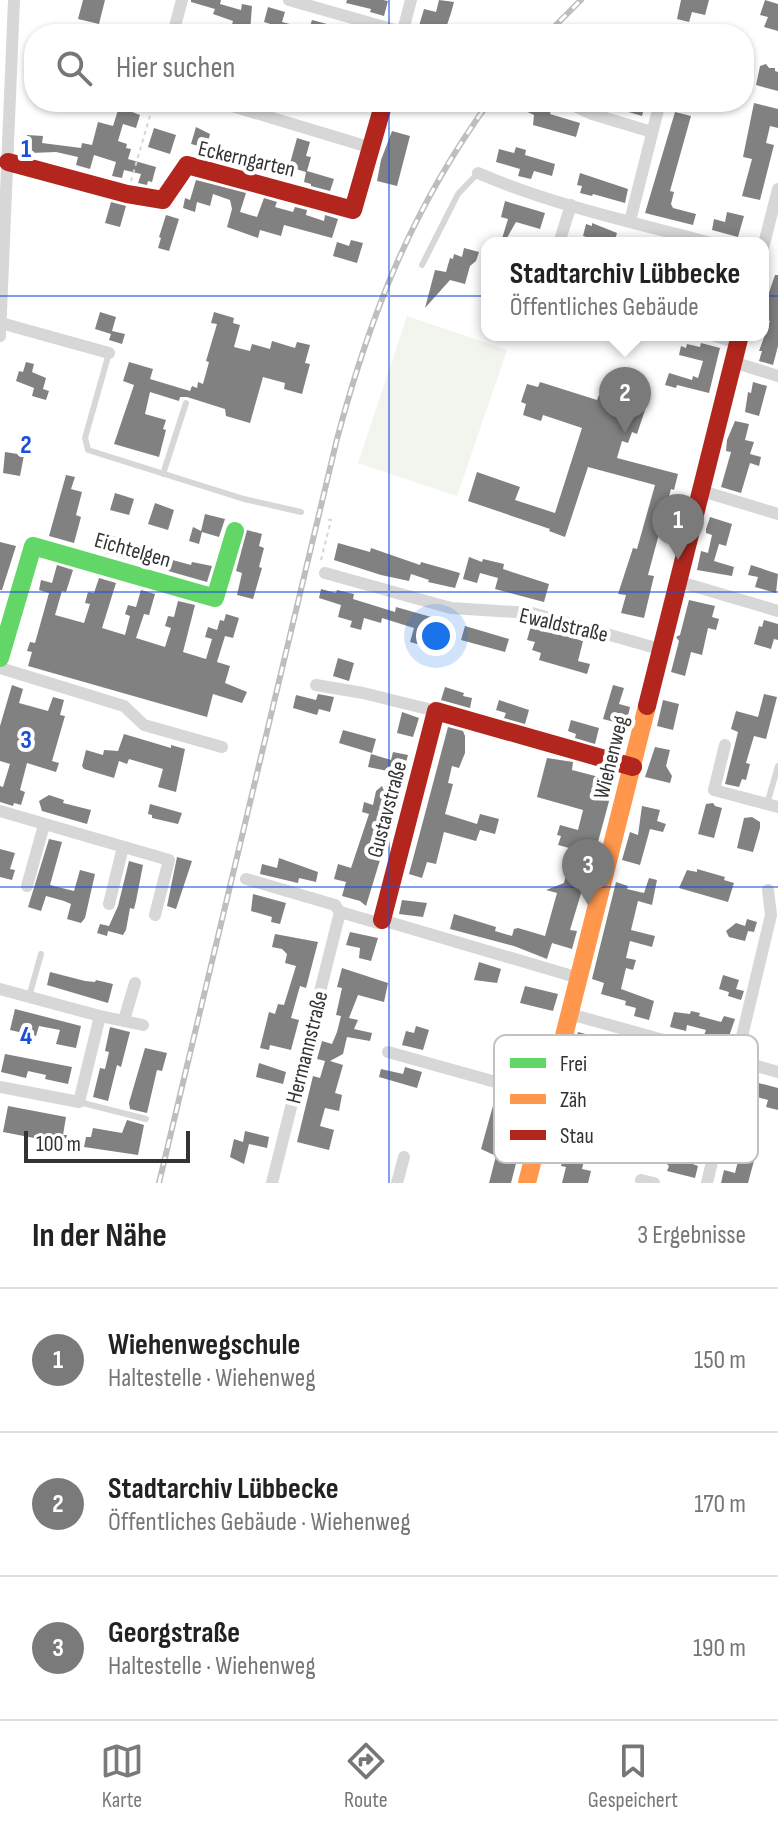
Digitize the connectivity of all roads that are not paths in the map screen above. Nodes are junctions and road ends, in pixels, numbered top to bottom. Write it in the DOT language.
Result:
graph roads {
  1 [pos="14,0"];
  2 [pos="182,0"];
  3 [pos="289,0"];
  4 [pos="411,0"];
  5 [pos="176,24"];
  6 [pos="371,24"];
  7 [pos="404,24"];
  8 [pos="252,112"];
  9 [pos="381,112"];
  10 [pos="588,112"];
  11 [pos="657,112"];
  12 [pos="652,132"];
  13 [pos="372,148"];
  14 [pos="8,162"];
  15 [pos="478,173"];
  16 [pos="778,189"];
  17 [pos="571,205"];
  18 [pos="3,215"];
  19 [pos="630,221"];
  20 [pos="561,237"];
  21 [pos="689,237"];
  22 [pos="766,237"];
  23 [pos="422,265"];
  24 [pos="1,329"];
  25 [pos="738,341"];
  26 [pos="109,353"];
  27 [pos="733,362"];
  28 [pos="778,376"];
  29 [pos="186,403"];
  30 [pos="163,474"];
  31 [pos="702,491"];
  32 [pos="301,512"];
  33 [pos="778,514"];
  34 [pos="235,531"];
  35 [pos="325,573"];
  36 [pos="680,582"];
  37 [pos="7,607"];
  38 [pos="778,611"];
  39 [pos="663,650"];
  40 [pos="0,658"];
  41 [pos="0,668"];
  42 [pos="316,685"];
  43 [pos="436,711"];
  44 [pos="725,745"];
  45 [pos="222,747"];
  46 [pos="778,766"];
  47 [pos="633,767"];
  48 [pos="773,806"];
  49 [pos="0,811"];
  50 [pos="44,825"];
  51 [pos="123,847"];
  52 [pos="246,879"];
  53 [pos="27,886"];
  54 [pos="768,890"];
  55 [pos="109,904"];
  56 [pos="340,912"];
  57 [pos="155,915"];
  58 [pos="382,920"];
  59 [pos="41,954"];
  60 [pos="579,978"];
  61 [pos="135,983"];
  62 [pos="0,989"];
  63 [pos="29,997"];
  64 [pos="570,1014"];
  65 [pos="100,1016"];
  66 [pos="124,1020"];
  67 [pos="143,1025"];
  68 [pos="565,1035"];
  69 [pos="645,1035"];
  70 [pos="743,1035"];
  71 [pos="388,1052"];
  72 [pos="758,1067"];
  73 [pos="778,1072"];
  74 [pos="494,1082"];
  75 [pos="0,1087"];
  76 [pos="79,1102"];
  77 [pos="146,1119"];
  78 [pos="404,1157"];
  79 [pos="532,1163"];
  80 [pos="712,1163"];
  81 [pos="272,1183"];
  82 [pos="397,1183"];
  83 [pos="527,1183"];
  84 [pos="707,1183"];
  1 -- 14 [label="street"];
  2 -- 5 [label="street"];
  3 -- 6 [label="street"];
  4 -- 7 [label="street"];
  8 -- 13 [label="street, Eckerngarten"];
  9 -- 13 [label="street"];
  10 -- 12 [label="street"];
  11 -- 12 [label="street"];
  12 -- 19 [label="street"];
  13 -- 14 [label="street, Eckerngarten"];
  14 -- 18 [label="street"];
  15 -- 17 [label="street"];
  15 -- 23 [label="lane"];
  16 -- 22 [label="street"];
  17 -- 19 [label="street"];
  17 -- 20 [label="street"];
  18 -- 24 [label="street"];
  19 -- 21 [label="street"];
  24 -- 26 [label="street"];
  25 -- 27 [label="street, Wiehenweg"];
  26 -- 30 [label="lane"];
  27 -- 28 [label="street"];
  27 -- 31 [label="street, Wiehenweg"];
  29 -- 30 [label="lane"];
  30 -- 32 [label="lane"];
  31 -- 33 [label="street"];
  31 -- 36 [label="street, Wiehenweg"];
  34 -- 37 [label="street, Eichtelgen"];
  35 -- 39 [label="street, Ewaldstraße"];
  36 -- 38 [label="street"];
  36 -- 39 [label="street, Wiehenweg"];
  37 -- 40 [label="street, Eichtelgen"];
  39 -- 47 [label="street, Wiehenweg"];
  41 -- 45 [label="street"];
  42 -- 43 [label="street"];
  43 -- 47 [label="street"];
  43 -- 58 [label="street, Gustavstraße"];
  44 -- 48 [label="street"];
  46 -- 48 [label="lane"];
  47 -- 60 [label="street, Wiehenweg"];
  49 -- 50 [label="street"];
  50 -- 51 [label="street"];
  50 -- 53 [label="street"];
  51 -- 55 [label="street"];
  51 -- 57 [label="street"];
  52 -- 56 [label="street"];
  54 -- 70 [label="street"];
  56 -- 58 [label="street"];
  56 -- 81 [label="street, Hermannstraße"];
  58 -- 60 [label="street"];
  59 -- 63 [label="lane"];
  60 -- 64 [label="street, Wiehenweg"];
  61 -- 66 [label="street"];
  62 -- 63 [label="street"];
  63 -- 65 [label="street"];
  64 -- 68 [label="street, Wiehenweg"];
  64 -- 69 [label="street"];
  65 -- 66 [label="street"];
  65 -- 76 [label="street"];
  66 -- 67 [label="street"];
  71 -- 74 [label="street"];
  72 -- 73 [label="street"];
  75 -- 76 [label="street"];
  76 -- 77 [label="lane"];
  78 -- 82 [label="street"];
  79 -- 83 [label="street, Wiehenweg"];
  80 -- 84 [label="street"];
}
